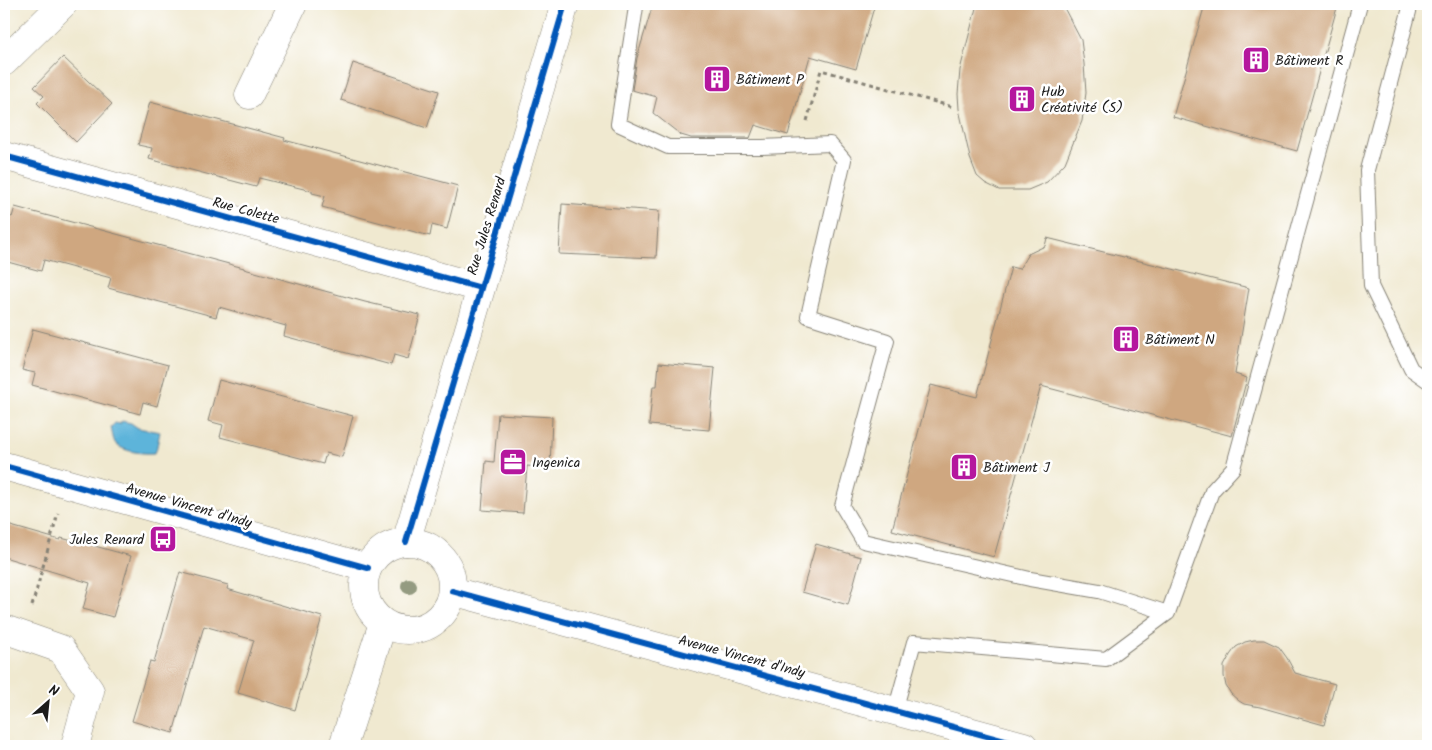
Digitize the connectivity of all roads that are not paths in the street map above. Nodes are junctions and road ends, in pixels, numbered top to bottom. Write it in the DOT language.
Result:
graph roads {
  1 [pos="63,4"];
  2 [pos="293,4"];
  3 [pos="565,4"];
  4 [pos="1360,4"];
  5 [pos="1411,4"];
  6 [pos="636,7"];
  7 [pos="4,62"];
  8 [pos="249,95"];
  9 [pos="4,156"];
  10 [pos="481,288"];
  11 [pos="1428,381"];
  12 [pos="4,466"];
  13 [pos="406,542"];
  14 [pos="368,568"];
  15 [pos="452,591"];
  16 [pos="1168,613"];
  17 [pos="383,623"];
  18 [pos="14,632"];
  19 [pos="895,711"];
  20 [pos="75,746"];
  21 [pos="343,746"];
  22 [pos="1024,746"];
  1 -- 7 [label="street"];
  2 -- 8 [label="street"];
  3 -- 10 [label="street, Rue Jules Renard"];
  4 -- 16 [label="lane"];
  5 -- 11 [label="lane"];
  6 -- 16 [label="lane"];
  9 -- 10 [label="street, Rue Colette"];
  10 -- 13 [label="street, Rue Jules Renard"];
  12 -- 14 [label="street, Avenue Vincent d'Indy"];
  13 -- 14 [label="street"];
  13 -- 15 [label="street"];
  14 -- 17 [label="street"];
  15 -- 17 [label="street"];
  15 -- 19 [label="street, Avenue Vincent d'Indy"];
  16 -- 19 [label="lane"];
  17 -- 21 [label="street"];
  18 -- 20 [label="street"];
  19 -- 22 [label="street, Avenue Vincent d'Indy"];
}
